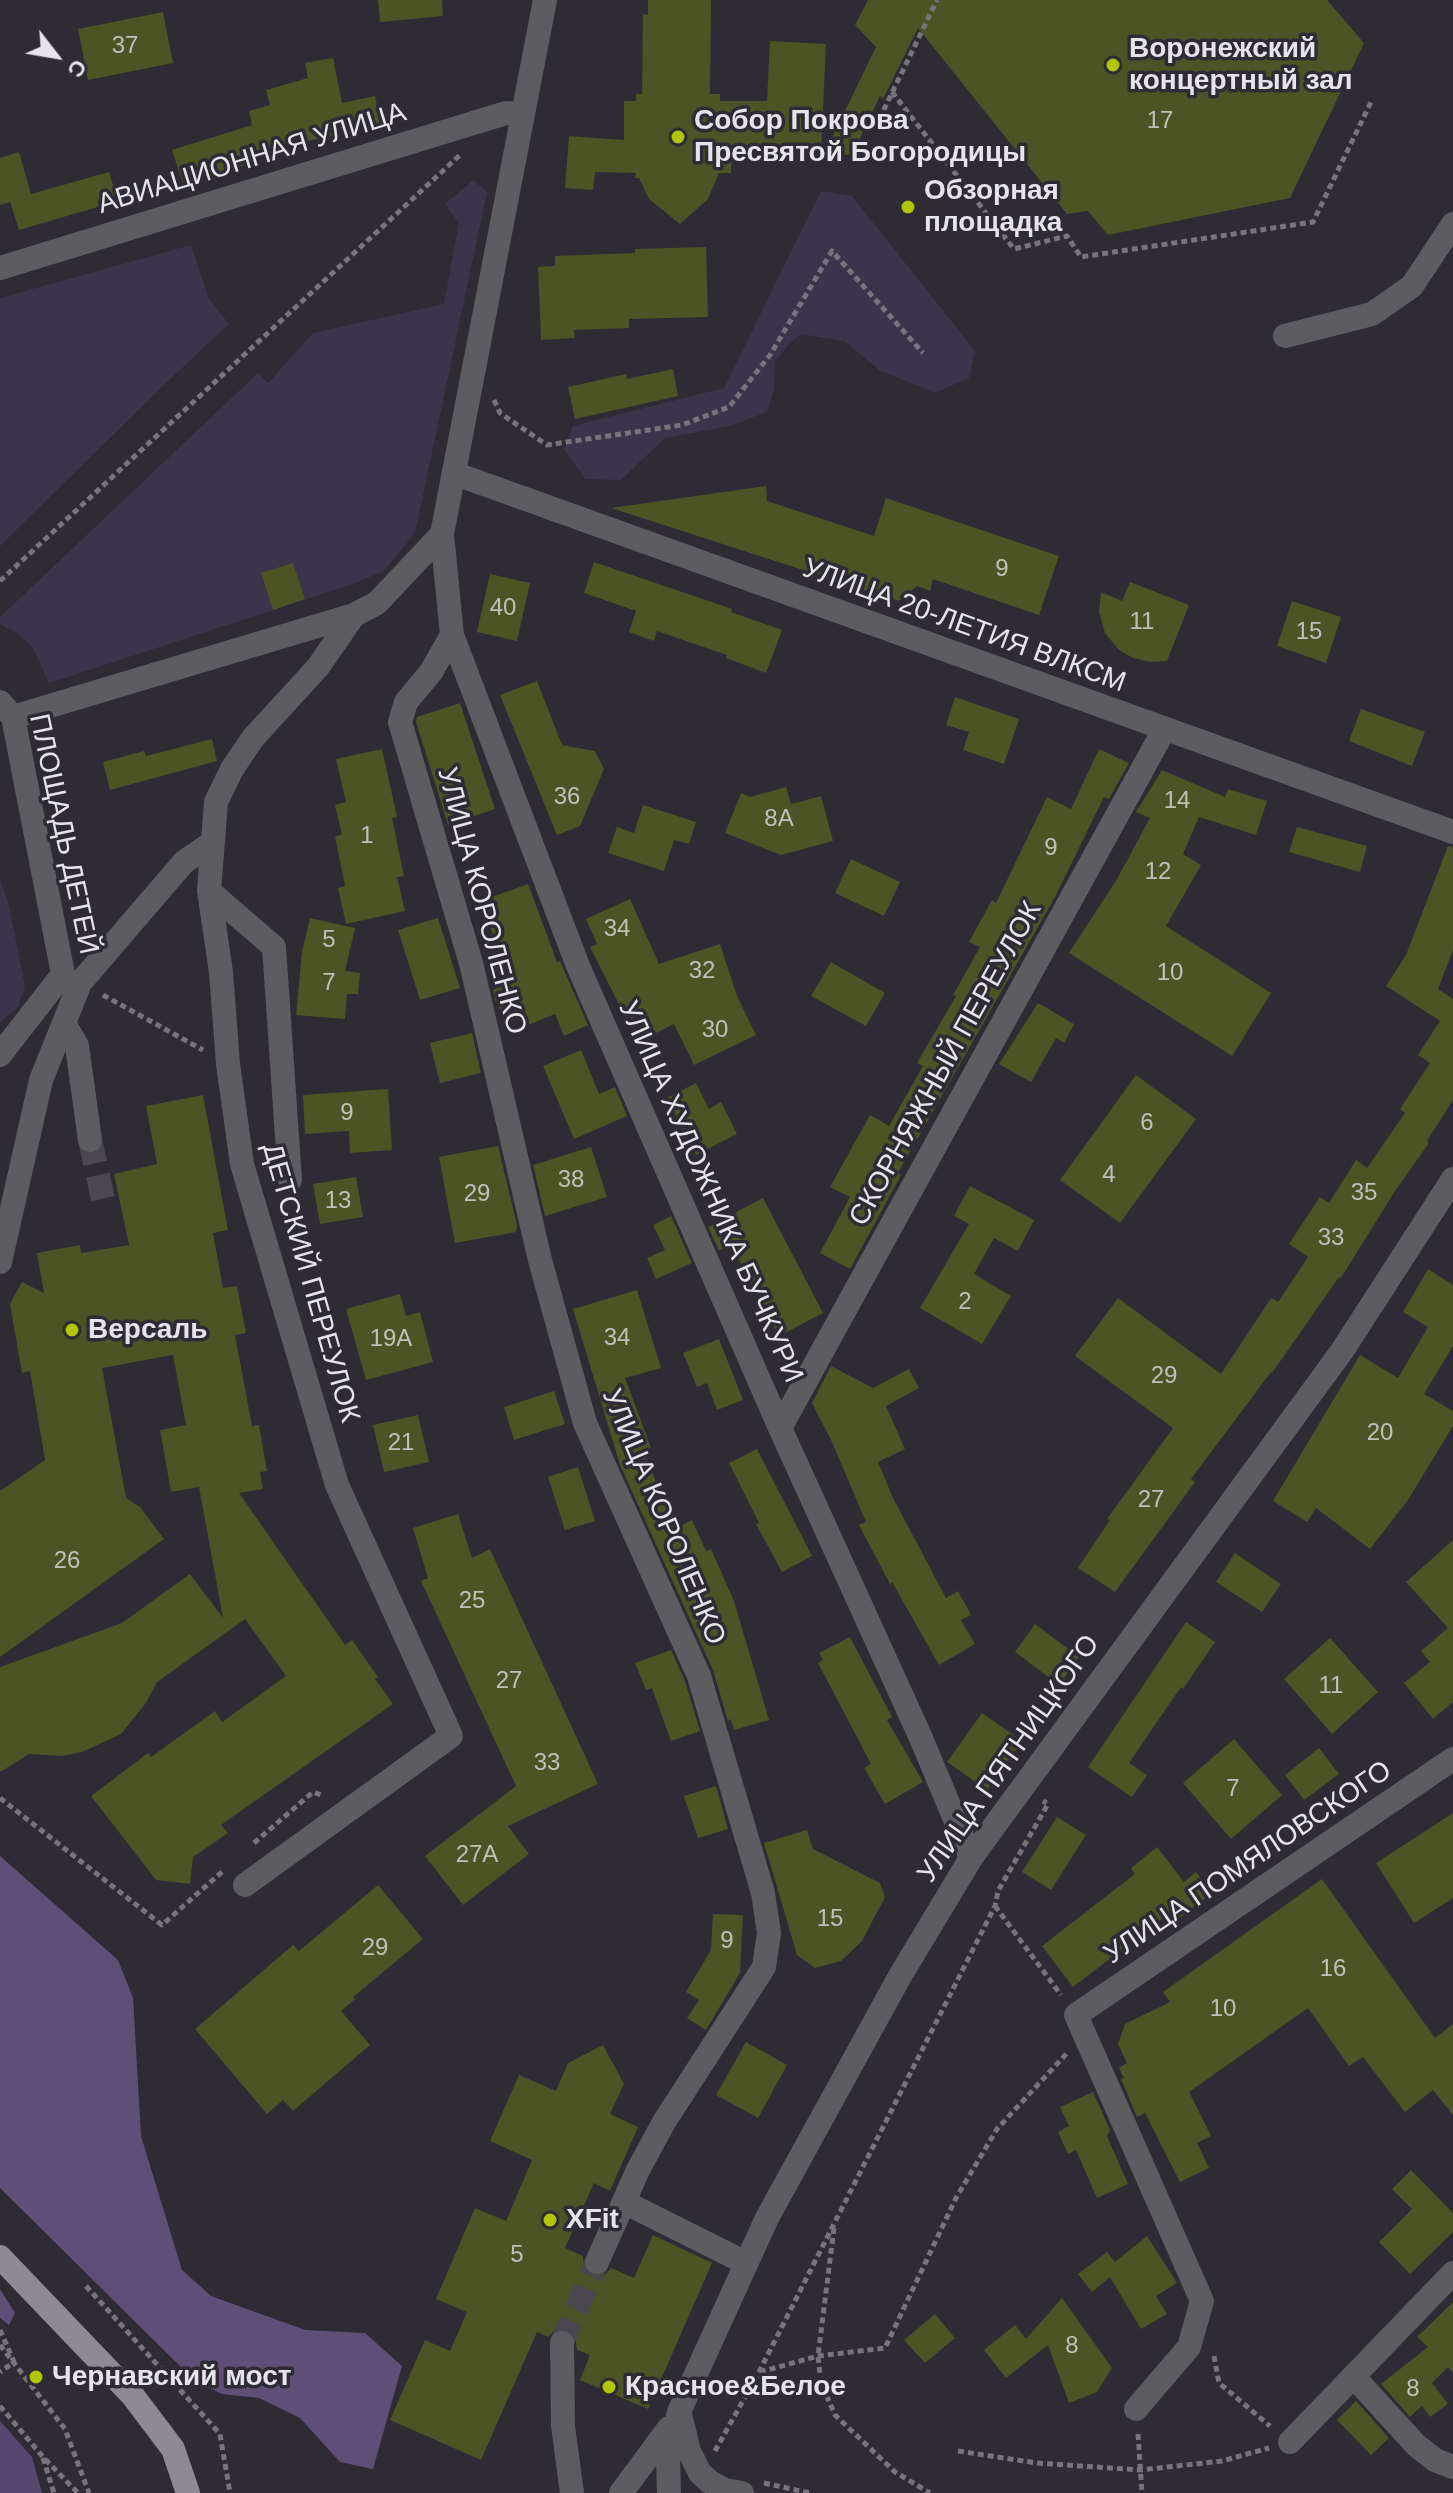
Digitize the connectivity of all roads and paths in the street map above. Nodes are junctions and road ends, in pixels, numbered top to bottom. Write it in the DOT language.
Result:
graph roads {
  1 [pos="545,0"];
  2 [pos="937,0"];
  3 [pos="892,92"];
  4 [pos="1372,100"];
  5 [pos="522,114"];
  6 [pos="875,128"];
  7 [pos="471,144"];
  8 [pos="1453,224"];
  9 [pos="0,268"];
  10 [pos="1285,336"];
  11 [pos="923,353"];
  12 [pos="476,364"];
  13 [pos="456,474"];
  14 [pos="442,534"];
  15 [pos="0,581"];
  16 [pos="354,615"];
  17 [pos="452,635"];
  18 [pos="6,710"];
  19 [pos="1164,730"];
  20 [pos="1453,832"];
  21 [pos="213,842"];
  22 [pos="209,891"];
  23 [pos="80,983"];
  24 [pos="64,1023"];
  25 [pos="0,1055"];
  26 [pos="228,1064"];
  27 [pos="90,1140"];
  28 [pos="1453,1179"];
  29 [pos="290,1180"];
  30 [pos="0,1262"];
  31 [pos="780,1428"];
  32 [pos="1453,1759"];
  33 [pos="1023,1786"];
  34 [pos="0,1798"];
  35 [pos="353,1806"];
  36 [pos="243,1853"];
  37 [pos="971,1858"];
  38 [pos="231,1864"];
  39 [pos="245,1885"];
  40 [pos="995,1906"];
  41 [pos="1076,2015"];
  42 [pos="1085,2041"];
  43 [pos="624,2202"];
  44 [pos="835,2222"];
  45 [pos="0,2257"];
  46 [pos="597,2262"];
  47 [pos="746,2263"];
  48 [pos="1453,2273"];
  49 [pos="86,2286"];
  50 [pos="0,2330"];
  51 [pos="1210,2342"];
  52 [pos="562,2343"];
  53 [pos="0,2345"];
  54 [pos="818,2356"];
  55 [pos="14,2362"];
  56 [pos="0,2372"];
  57 [pos="759,2372"];
  58 [pos="1354,2377"];
  59 [pos="0,2406"];
  60 [pos="1136,2409"];
  61 [pos="679,2412"];
  62 [pos="709,2440"];
  63 [pos="1290,2442"];
  64 [pos="958,2451"];
  65 [pos="43,2457"];
  66 [pos="1453,2467"];
  67 [pos="1140,2470"];
  68 [pos="752,2488"];
  69 [pos="54,2493"];
  70 [pos="78,2493"];
  71 [pos="89,2493"];
  72 [pos="188,2493"];
  73 [pos="230,2493"];
  74 [pos="572,2493"];
  75 [pos="621,2493"];
  76 [pos="669,2493"];
  77 [pos="810,2493"];
  78 [pos="930,2493"];
  79 [pos="1142,2493"];
  1 -- 5 [label="street"];
  2 -- 3 [label="path"];
  3 -- 4 [label="path"];
  3 -- 6 [label="path"];
  5 -- 9 [label="street, АВИАЦИОННАЯ УЛИЦА"];
  5 -- 12 [label="street"];
  7 -- 15 [label="path"];
  8 -- 10 [label="street"];
  11 -- 12 [label="path"];
  12 -- 13 [label="street"];
  13 -- 14 [label="street"];
  13 -- 19 [label="street, УЛИЦА 20-ЛЕТИЯ ВЛКСМ"];
  14 -- 16 [label="street"];
  14 -- 17 [label="street, УЛИЦА ХУДОЖНИКА БУЧКУРИ"];
  16 -- 18 [label="street"];
  16 -- 21 [label="street, ДЕТСКИЙ ПЕРЕУЛОК"];
  17 -- 31 [label="street, УЛИЦА ХУДОЖНИКА БУЧКУРИ"];
  17 -- 43 [label="street, УЛИЦА КОРОЛЕНКО"];
  18 -- 25 [label="street, ПЛОЩАДЬ ДЕТЕЙ"];
  19 -- 20 [label="street, УЛИЦА 20-ЛЕТИЯ ВЛКСМ"];
  19 -- 31 [label="street, СКОРНЯЖНЫЙ ПЕРЕУЛОК"];
  21 -- 22 [label="street, ДЕТСКИЙ ПЕРЕУЛОК"];
  21 -- 23 [label="street"];
  22 -- 26 [label="street, ДЕТСКИЙ ПЕРЕУЛОК"];
  22 -- 29 [label="street"];
  23 -- 24 [label="street"];
  23 -- 26 [label="path"];
  24 -- 27 [label="street"];
  24 -- 30 [label="street"];
  26 -- 35 [label="street, ДЕТСКИЙ ПЕРЕУЛОК"];
  28 -- 33 [label="street, УЛИЦА ПЯТНИЦКОГО"];
  31 -- 37 [label="street, УЛИЦА ХУДОЖНИКА БУЧКУРИ"];
  32 -- 41 [label="street, УЛИЦА ПОМЯЛОВСКОГО"];
  33 -- 37 [label="street, УЛИЦА ПЯТНИЦКОГО"];
  33 -- 40 [label="path"];
  34 -- 38 [label="path"];
  35 -- 36 [label="path"];
  35 -- 39 [label="street, ДЕТСКИЙ ПЕРЕУЛОК"];
  37 -- 47 [label="street, УЛИЦА ПЯТНИЦКОГО"];
  40 -- 41 [label="path"];
  40 -- 44 [label="path"];
  41 -- 42 [label="street"];
  42 -- 54 [label="path"];
  42 -- 60 [label="street"];
  43 -- 46 [label="street, УЛИЦА КОРОЛЕНКО"];
  43 -- 47 [label="street"];
  44 -- 54 [label="path"];
  44 -- 57 [label="path"];
  45 -- 72 [label="main road"];
  47 -- 61 [label="street, УЛИЦА ПЯТНИЦКОГО"];
  48 -- 58 [label="street"];
  49 -- 73 [label="path"];
  50 -- 55 [label="path"];
  51 -- 63 [label="path"];
  52 -- 74 [label="street"];
  53 -- 55 [label="path"];
  54 -- 57 [label="path"];
  54 -- 78 [label="path"];
  55 -- 56 [label="path"];
  55 -- 71 [label="path"];
  57 -- 62 [label="path"];
  58 -- 63 [label="street"];
  58 -- 66 [label="street"];
  59 -- 65 [label="path"];
  60 -- 67 [label="path"];
  61 -- 68 [label="street"];
  61 -- 75 [label="street"];
  61 -- 76 [label="street"];
  63 -- 67 [label="path"];
  64 -- 67 [label="path"];
  65 -- 69 [label="path"];
  65 -- 70 [label="path"];
  67 -- 79 [label="path"];
  68 -- 77 [label="path"];
}
